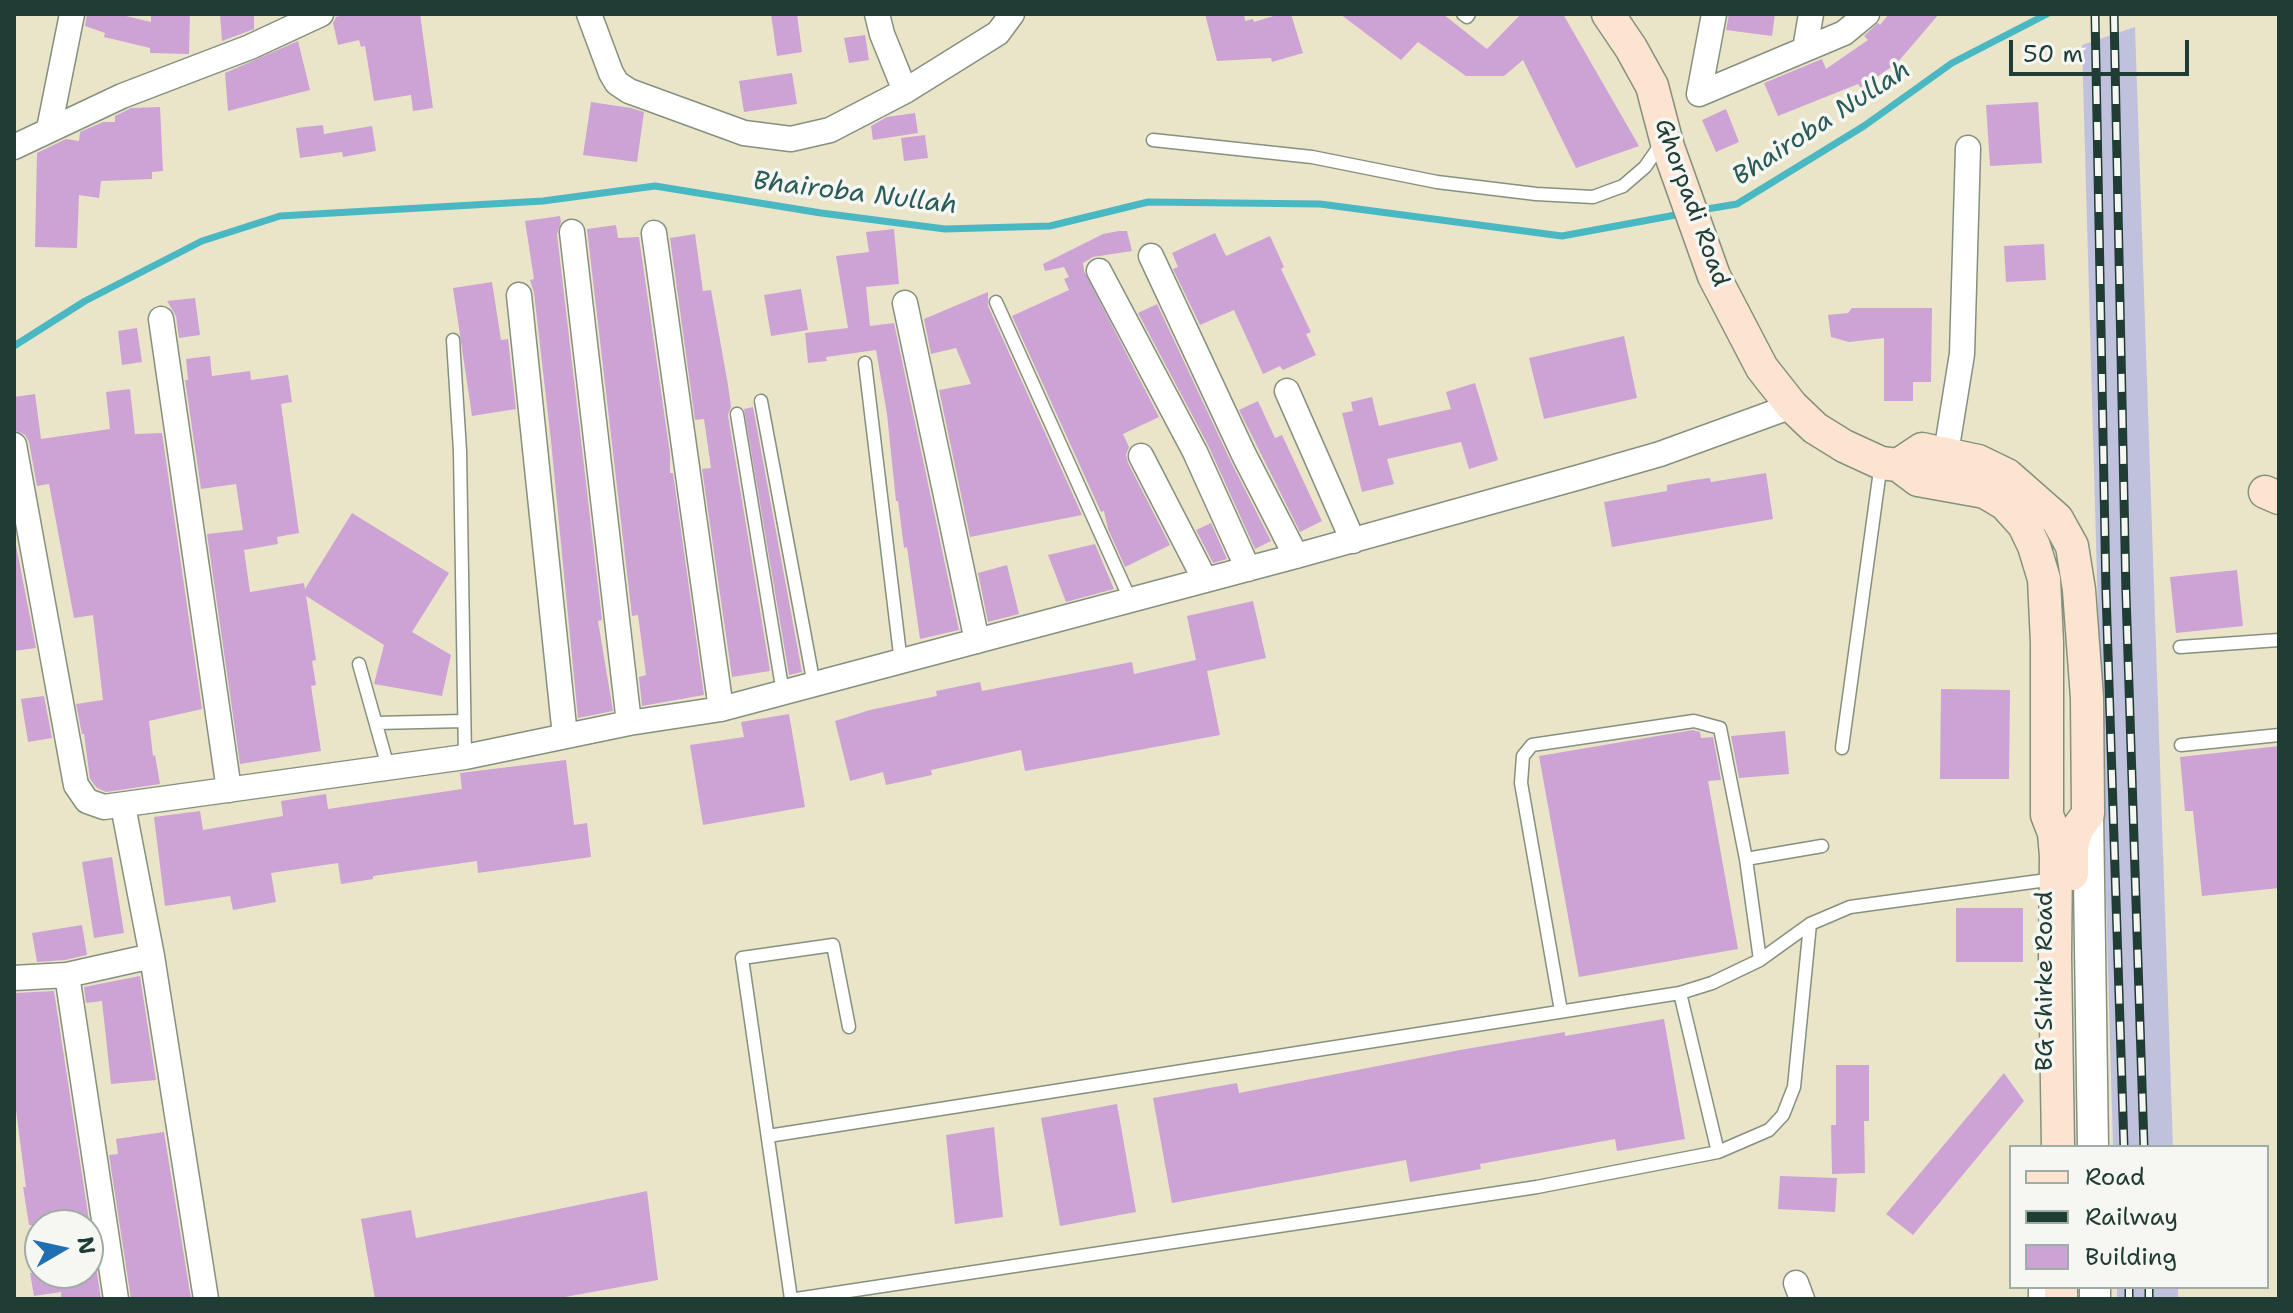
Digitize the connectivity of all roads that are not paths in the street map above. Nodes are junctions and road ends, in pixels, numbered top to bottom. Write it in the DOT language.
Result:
graph roads {
  1 [pos="72,14"];
  2 [pos="321,14"];
  3 [pos="589,14"];
  4 [pos="877,14"];
  5 [pos="1012,14"];
  6 [pos="1463,14"];
  7 [pos="1469,14"];
  8 [pos="1608,14"];
  9 [pos="1714,14"];
  10 [pos="1811,14"];
  11 [pos="1867,14"];
  12 [pos="1805,49"];
  13 [pos="905,91"];
  14 [pos="49,129"];
  15 [pos="1153,140"];
  16 [pos="1666,142"];
  17 [pos="14,147"];
  18 [pos="1968,148"];
  19 [pos="572,232"];
  20 [pos="654,233"];
  21 [pos="1151,256"];
  22 [pos="1099,271"];
  23 [pos="519,295"];
  24 [pos="996,302"];
  25 [pos="905,303"];
  26 [pos="161,319"];
  27 [pos="453,340"];
  28 [pos="865,363"];
  29 [pos="1287,391"];
  30 [pos="761,401"];
  31 [pos="1792,406"];
  32 [pos="737,414"];
  33 [pos="14,445"];
  34 [pos="1946,453"];
  35 [pos="1141,456"];
  36 [pos="1890,464"];
  37 [pos="2038,520"];
  38 [pos="1353,541"];
  39 [pos="1296,556"];
  40 [pos="1248,569"];
  41 [pos="1205,580"];
  42 [pos="1130,599"];
  43 [pos="2279,640"];
  44 [pos="977,641"];
  45 [pos="2180,647"];
  46 [pos="901,663"];
  47 [pos="359,664"];
  48 [pos="814,685"];
  49 [pos="783,693"];
  50 [pos="721,709"];
  51 [pos="464,721"];
  52 [pos="376,723"];
  53 [pos="629,723"];
  54 [pos="2279,735"];
  55 [pos="565,736"];
  56 [pos="2181,745"];
  57 [pos="1842,748"];
  58 [pos="465,757"];
  59 [pos="388,767"];
  60 [pos="229,790"];
  61 [pos="123,806"];
  62 [pos="2088,814"];
  63 [pos="1822,846"];
  64 [pos="1746,859"];
  65 [pos="2058,861"];
  66 [pos="1810,924"];
  67 [pos="152,956"];
  68 [pos="1760,960"];
  69 [pos="67,975"];
  70 [pos="14,978"];
  71 [pos="1680,993"];
  72 [pos="1561,1011"];
  73 [pos="849,1027"];
  74 [pos="768,1136"];
  75 [pos="2045,1145"];
  76 [pos="2058,1145"];
  77 [pos="2075,1145"];
  78 [pos="2093,1145"];
  79 [pos="1718,1152"];
  80 [pos="116,1299"];
  81 [pos="206,1299"];
  82 [pos="794,1299"];
  1 -- 14 [label="street"];
  2 -- 14 [label="street"];
  3 -- 13 [label="street"];
  4 -- 13 [label="street"];
  5 -- 13 [label="street"];
  6 -- 7 [label="lane"];
  8 -- 16 [label="main road, Ghorpadi Road"];
  9 -- 12 [label="street"];
  10 -- 12 [label="street"];
  11 -- 12 [label="street"];
  14 -- 17 [label="street"];
  15 -- 16 [label="lane"];
  16 -- 31 [label="main road, Ghorpadi Road"];
  18 -- 34 [label="street"];
  19 -- 53 [label="street"];
  20 -- 50 [label="street"];
  21 -- 39 [label="street"];
  22 -- 40 [label="street"];
  23 -- 55 [label="street"];
  24 -- 42 [label="lane"];
  25 -- 44 [label="street"];
  26 -- 60 [label="street"];
  27 -- 51 [label="lane"];
  28 -- 46 [label="lane"];
  29 -- 38 [label="street"];
  30 -- 48 [label="lane"];
  31 -- 36 [label="main road, Ghorpadi Road"];
  31 -- 38 [label="street"];
  32 -- 49 [label="lane"];
  33 -- 61 [label="street"];
  34 -- 36 [label="main road, Ghorpadi Road"];
  34 -- 37 [label="main road, Ghorpadi Road"];
  35 -- 41 [label="street"];
  36 -- 37 [label="main road, Ghorpadi Road"];
  36 -- 57 [label="lane"];
  37 -- 62 [label="main road, Ghorpadi Road"];
  37 -- 65 [label="main road, Ghorpadi Road"];
  38 -- 39 [label="street"];
  39 -- 40 [label="street"];
  40 -- 41 [label="street"];
  41 -- 42 [label="street"];
  42 -- 44 [label="street"];
  43 -- 45 [label="lane"];
  44 -- 46 [label="street"];
  46 -- 48 [label="street"];
  47 -- 52 [label="lane"];
  48 -- 49 [label="street"];
  49 -- 50 [label="street"];
  50 -- 53 [label="street"];
  51 -- 52 [label="lane"];
  51 -- 58 [label="lane"];
  52 -- 59 [label="lane"];
  53 -- 55 [label="street"];
  54 -- 56 [label="lane"];
  55 -- 58 [label="street"];
  58 -- 59 [label="street"];
  59 -- 60 [label="street"];
  60 -- 61 [label="street"];
  61 -- 67 [label="street"];
  62 -- 65 [label="main road"];
  62 -- 78 [label="street"];
  63 -- 64 [label="lane"];
  64 -- 68 [label="lane"];
  64 -- 72 [label="lane"];
  65 -- 66 [label="lane"];
  65 -- 75 [label="street, BG Shirke Road"];
  65 -- 76 [label="main road"];
  65 -- 77 [label="main road"];
  66 -- 68 [label="lane"];
  66 -- 79 [label="lane"];
  67 -- 69 [label="street"];
  67 -- 81 [label="street"];
  68 -- 71 [label="lane"];
  69 -- 70 [label="street"];
  69 -- 80 [label="street"];
  71 -- 72 [label="lane"];
  71 -- 79 [label="lane"];
  72 -- 74 [label="lane"];
  73 -- 74 [label="lane"];
  74 -- 82 [label="lane"];
  79 -- 82 [label="lane"];
}
